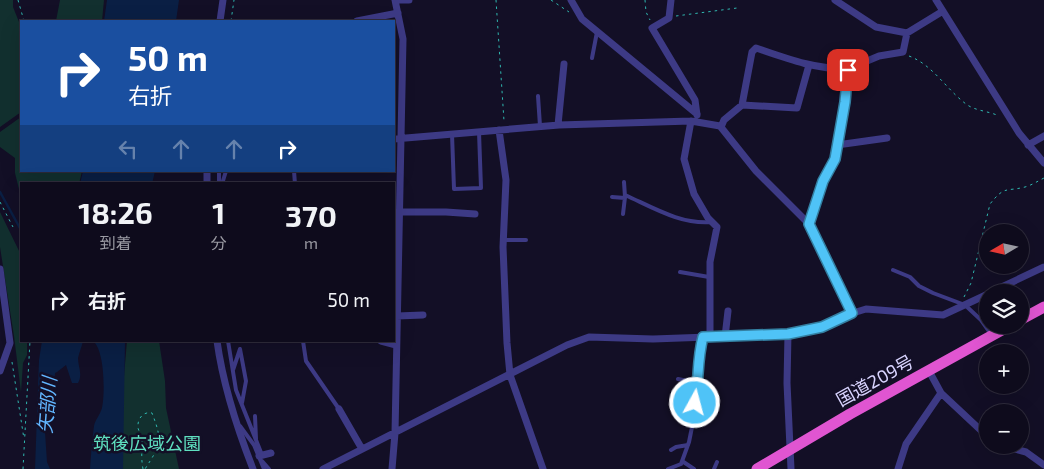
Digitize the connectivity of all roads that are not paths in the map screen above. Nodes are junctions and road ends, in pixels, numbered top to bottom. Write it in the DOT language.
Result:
graph roads {
  1 [pos="223,0"];
  2 [pos="395,0"];
  3 [pos="409,0"];
  4 [pos="571,0"];
  5 [pos="671,0"];
  6 [pos="835,0"];
  7 [pos="936,0"];
  8 [pos="943,11"];
  9 [pos="398,13"];
  10 [pos="220,20"];
  11 [pos="362,20"];
  12 [pos="597,32"];
  13 [pos="907,33"];
  14 [pos="592,58"];
  15 [pos="564,64"];
  16 [pos="809,65"];
  17 [pos="848,70"];
  18 [pos="538,96"];
  19 [pos="742,105"];
  20 [pos="697,114"];
  21 [pos="695,122"];
  22 [pos="558,125"];
  23 [pos="540,126"];
  24 [pos="721,127"];
  25 [pos="502,130"];
  26 [pos="479,132"];
  27 [pos="452,134"];
  28 [pos="1044,136"];
  29 [pos="886,138"];
  30 [pos="397,139"];
  31 [pos="837,145"];
  32 [pos="1028,146"];
  33 [pos="1044,163"];
  34 [pos="624,182"];
  35 [pos="612,197"];
  36 [pos="625,197"];
  37 [pos="399,212"];
  38 [pos="475,214"];
  39 [pos="622,214"];
  40 [pos="712,222"];
  41 [pos="809,224"];
  42 [pos="503,240"];
  43 [pos="526,240"];
  44 [pos="1044,267"];
  45 [pos="0,269"];
  46 [pos="893,270"];
  47 [pos="680,272"];
  48 [pos="396,273"];
  49 [pos="709,277"];
  50 [pos="1008,284"];
  51 [pos="979,297"];
  52 [pos="962,304"];
  53 [pos="1044,307"];
  54 [pos="728,311"];
  55 [pos="852,313"];
  56 [pos="423,315"];
  57 [pos="1029,315"];
  58 [pos="395,316"];
  59 [pos="788,334"];
  60 [pos="992,335"];
  61 [pos="725,336"];
  62 [pos="706,337"];
  63 [pos="217,342"];
  64 [pos="228,342"];
  65 [pos="303,342"];
  66 [pos="385,342"];
  67 [pos="396,345"];
  68 [pos="0,371"];
  69 [pos="929,371"];
  70 [pos="232,372"];
  71 [pos="510,375"];
  72 [pos="678,379"];
  73 [pos="698,383"];
  74 [pos="941,393"];
  75 [pos="686,401"];
  76 [pos="695,403"];
  77 [pos="241,405"];
  78 [pos="339,409"];
  79 [pos="695,412"];
  80 [pos="710,415"];
  81 [pos="255,416"];
  82 [pos="234,418"];
  83 [pos="979,429"];
  84 [pos="395,433"];
  85 [pos="256,443"];
  86 [pos="688,445"];
  87 [pos="362,449"];
  88 [pos="672,450"];
  89 [pos="789,451"];
  90 [pos="271,453"];
  91 [pos="1029,454"];
  92 [pos="260,456"];
  93 [pos="682,461"];
  94 [pos="717,462"];
  95 [pos="1044,465"];
  96 [pos="253,469"];
  97 [pos="264,469"];
  98 [pos="269,469"];
  99 [pos="322,469"];
  100 [pos="392,469"];
  101 [pos="543,469"];
  102 [pos="668,469"];
  103 [pos="694,469"];
  104 [pos="714,469"];
  105 [pos="758,469"];
  106 [pos="791,469"];
  107 [pos="898,469"];
  1 -- 10 [label="street"];
  2 -- 3 [label="street"];
  2 -- 9 [label="street"];
  4 -- 12 [label="street"];
  5 -- 20 [label="street"];
  6 -- 13 [label="street"];
  7 -- 8 [label="street"];
  8 -- 13 [label="street"];
  8 -- 32 [label="street"];
  9 -- 11 [label="street"];
  9 -- 30 [label="street"];
  12 -- 14 [label="lane"];
  12 -- 20 [label="street"];
  13 -- 17 [label="street"];
  15 -- 22 [label="street"];
  16 -- 17 [label="street"];
  16 -- 19 [label="street"];
  16 -- 19 [label="street"];
  17 -- 31 [label="street"];
  18 -- 23 [label="lane"];
  19 -- 24 [label="street"];
  20 -- 21 [label="street"];
  21 -- 22 [label="street"];
  21 -- 24 [label="street"];
  21 -- 40 [label="street"];
  22 -- 23 [label="street"];
  23 -- 25 [label="street"];
  24 -- 41 [label="street"];
  25 -- 26 [label="street"];
  25 -- 42 [label="street"];
  26 -- 27 [label="street"];
  26 -- 27 [label="lane"];
  27 -- 30 [label="street"];
  28 -- 32 [label="street"];
  29 -- 31 [label="street"];
  30 -- 37 [label="street"];
  31 -- 41 [label="street"];
  32 -- 33 [label="street"];
  34 -- 36 [label="lane"];
  35 -- 36 [label="lane"];
  36 -- 39 [label="lane"];
  36 -- 40 [label="lane"];
  37 -- 38 [label="street"];
  37 -- 48 [label="street"];
  40 -- 49 [label="street"];
  41 -- 55 [label="street"];
  42 -- 43 [label="lane"];
  42 -- 71 [label="street"];
  44 -- 50 [label="street"];
  45 -- 68 [label="street"];
  46 -- 52 [label="lane"];
  47 -- 49 [label="lane"];
  48 -- 58 [label="street"];
  49 -- 62 [label="street"];
  51 -- 52 [label="street"];
  52 -- 55 [label="street"];
  52 -- 60 [label="lane"];
  53 -- 57 [label="highway"];
  54 -- 61 [label="street"];
  55 -- 59 [label="street"];
  56 -- 58 [label="street"];
  58 -- 67 [label="street"];
  59 -- 61 [label="street"];
  59 -- 89 [label="street"];
  60 -- 69 [label="highway, 国道209号"];
  61 -- 62 [label="street"];
  62 -- 71 [label="street"];
  62 -- 73 [label="lane"];
  63 -- 82 [label="street"];
  64 -- 70 [label="lane"];
  65 -- 78 [label="lane"];
  66 -- 67 [label="street"];
  67 -- 84 [label="street"];
  69 -- 74 [label="street"];
  69 -- 89 [label="highway, 国道209号"];
  70 -- 77 [label="lane"];
  70 -- 77 [label="lane"];
  71 -- 84 [label="street"];
  71 -- 101 [label="street"];
  72 -- 73 [label="lane"];
  73 -- 76 [label="lane"];
  74 -- 83 [label="street"];
  74 -- 107 [label="street"];
  75 -- 76 [label="lane"];
  76 -- 79 [label="lane"];
  77 -- 85 [label="lane"];
  78 -- 87 [label="street"];
  79 -- 80 [label="lane"];
  79 -- 86 [label="lane"];
  81 -- 85 [label="lane"];
  82 -- 92 [label="lane"];
  82 -- 96 [label="street"];
  84 -- 87 [label="street"];
  84 -- 100 [label="street"];
  85 -- 92 [label="lane"];
  86 -- 88 [label="lane"];
  86 -- 93 [label="lane"];
  87 -- 99 [label="street"];
  89 -- 105 [label="highway, 国道209号"];
  89 -- 106 [label="street"];
  90 -- 92 [label="street"];
  91 -- 95 [label="street"];
  92 -- 97 [label="lane"];
  92 -- 98 [label="lane"];
  93 -- 102 [label="lane"];
  93 -- 103 [label="lane"];
  94 -- 104 [label="lane"];
}
